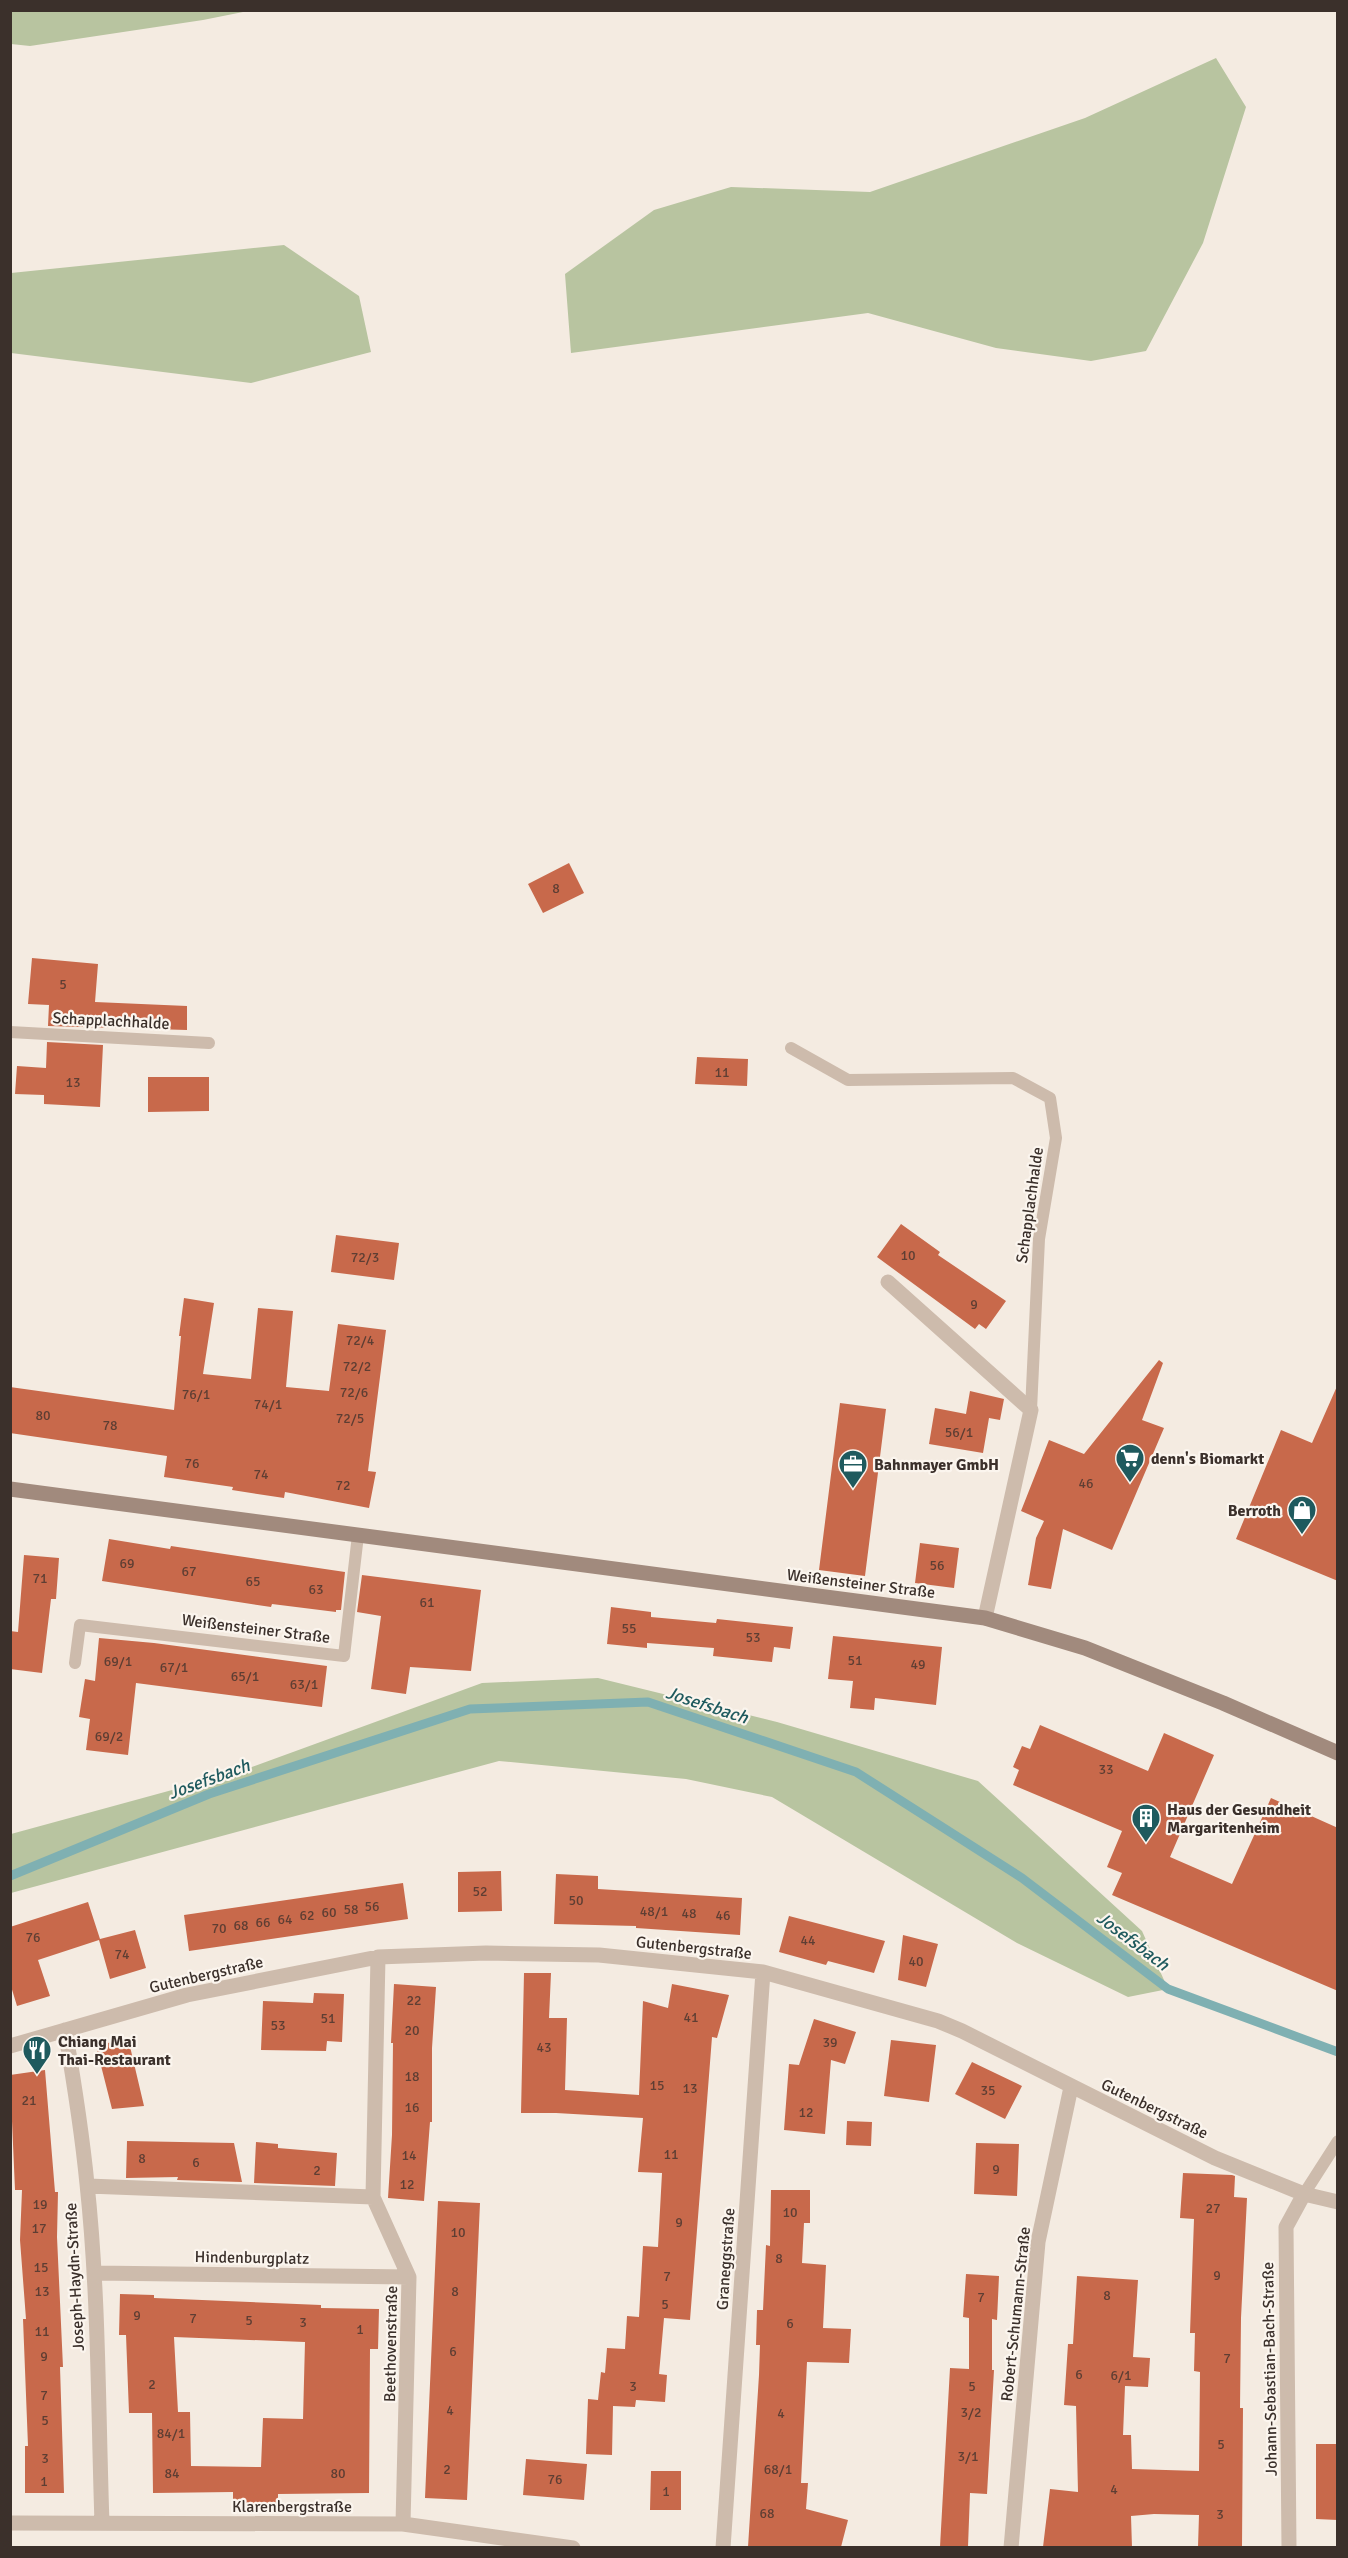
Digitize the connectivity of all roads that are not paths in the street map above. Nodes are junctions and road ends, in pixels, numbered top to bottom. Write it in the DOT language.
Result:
graph roads {
  1 [pos="10,1032"];
  2 [pos="209,1043"];
  3 [pos="791,1048"];
  4 [pos="888,1282"];
  5 [pos="1031,1410"];
  6 [pos="10,1489"];
  7 [pos="358,1535"];
  8 [pos="985,1618"];
  9 [pos="75,1663"];
  10 [pos="1338,1753"];
  11 [pos="378,1957"];
  12 [pos="763,1972"];
  13 [pos="65,2030"];
  14 [pos="10,2046"];
  15 [pos="1071,2087"];
  16 [pos="1338,2141"];
  17 [pos="88,2186"];
  18 [pos="1304,2194"];
  19 [pos="373,2197"];
  20 [pos="1338,2202"];
  21 [pos="94,2273"];
  22 [pos="409,2277"];
  23 [pos="10,2523"];
  24 [pos="102,2523"];
  25 [pos="403,2524"];
  26 [pos="564,2547"];
  27 [pos="723,2547"];
  28 [pos="1011,2547"];
  29 [pos="1289,2547"];
  1 -- 2 [label="lane, Schapplachhalde"];
  3 -- 5 [label="lane, Schapplachhalde"];
  4 -- 5 [label="street"];
  5 -- 8 [label="street, Schapplachhalde"];
  6 -- 7 [label="main road, Weißensteiner Straße"];
  7 -- 8 [label="main road, Weißensteiner Straße"];
  7 -- 9 [label="lane, Weißensteiner Straße"];
  8 -- 10 [label="main road, Weißensteiner Straße"];
  11 -- 12 [label="street, Gutenbergstraße"];
  11 -- 13 [label="street, Gutenbergstraße"];
  11 -- 19 [label="street, Beethovenstraße"];
  12 -- 15 [label="street, Gutenbergstraße"];
  12 -- 27 [label="street, Graneggstraße"];
  13 -- 14 [label="street, Gutenbergstraße"];
  13 -- 17 [label="street, Joseph-Haydn-Straße"];
  15 -- 18 [label="street, Gutenbergstraße"];
  15 -- 28 [label="street, Robert-Schumann-Straße"];
  16 -- 18 [label="lane"];
  17 -- 19 [label="street"];
  17 -- 21 [label="street, Joseph-Haydn-Straße"];
  18 -- 20 [label="street, Gutenbergstraße"];
  18 -- 29 [label="street, Johann-Sebastian-Bach-Straße"];
  19 -- 22 [label="street, Beethovenstraße"];
  21 -- 22 [label="street, Hindenburgplatz"];
  21 -- 24 [label="street, Joseph-Haydn-Straße"];
  22 -- 25 [label="street, Beethovenstraße"];
  23 -- 24 [label="street, Klarenbergstraße"];
  24 -- 25 [label="street, Klarenbergstraße"];
  25 -- 26 [label="street, Klarenbergstraße"];
}
